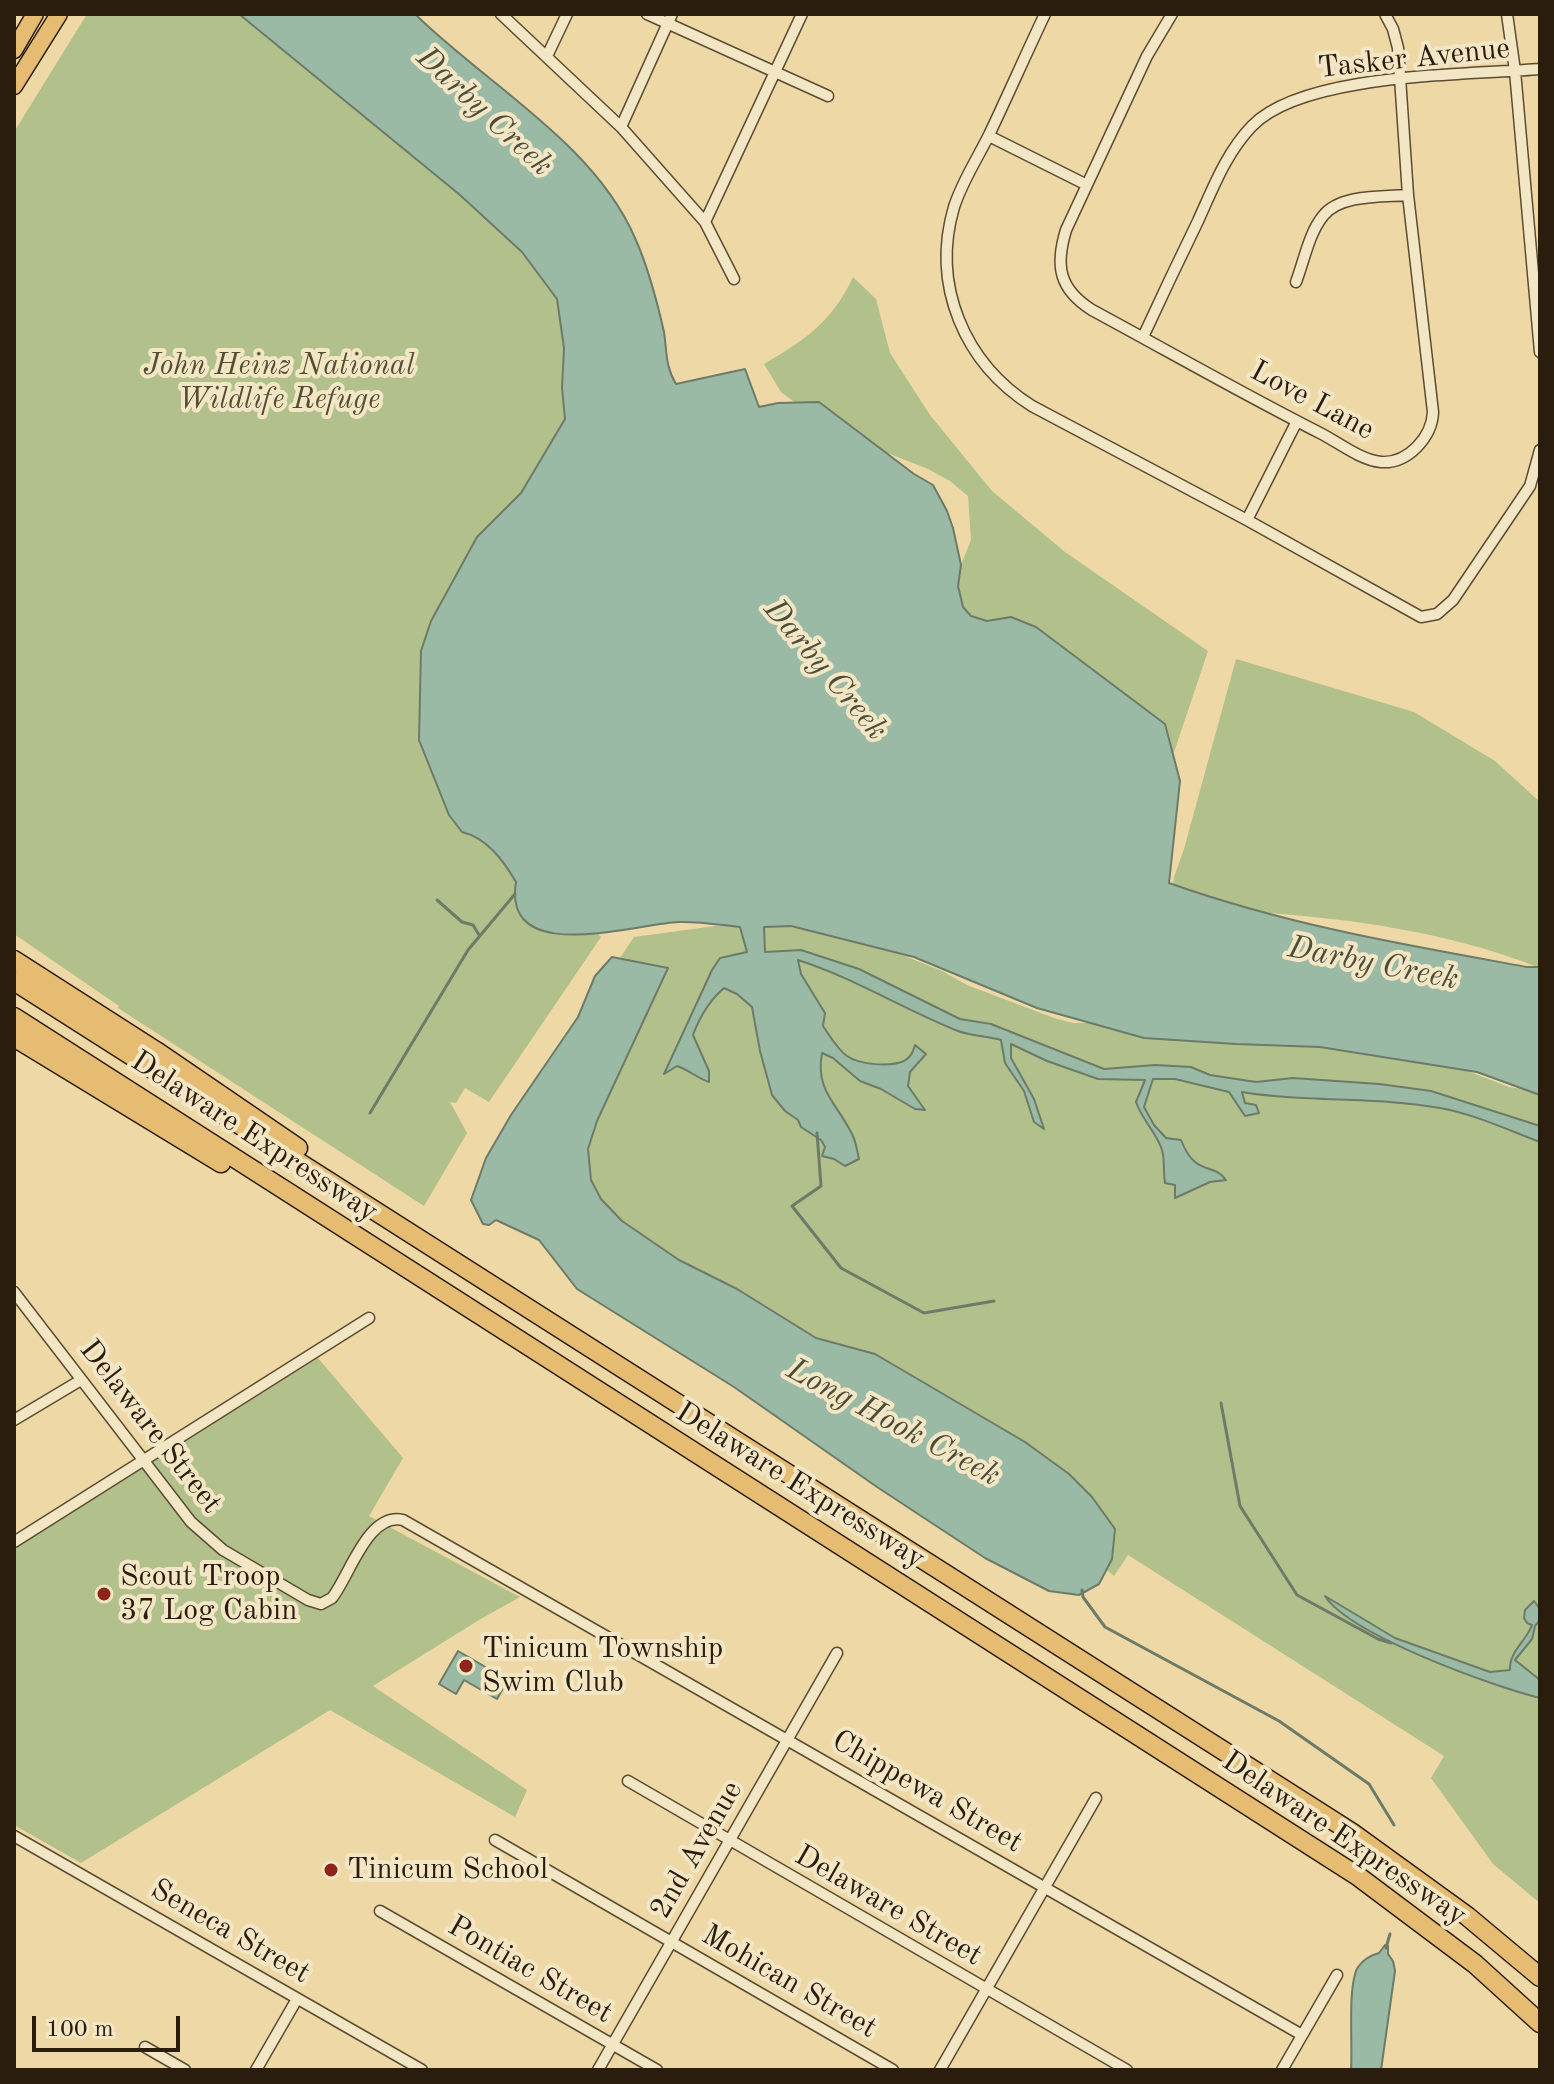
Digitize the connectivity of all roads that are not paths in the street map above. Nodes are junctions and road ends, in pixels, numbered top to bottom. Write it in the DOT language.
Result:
graph roads {
  1 [pos="35,14"];
  2 [pos="59,14"];
  3 [pos="501,14"];
  4 [pos="567,14"];
  5 [pos="647,14"];
  6 [pos="802,14"];
  7 [pos="1045,14"];
  8 [pos="1172,14"];
  9 [pos="1385,14"];
  10 [pos="1507,14"];
  11 [pos="670,19"];
  12 [pos="14,50"];
  13 [pos="547,56"];
  14 [pos="1540,69"];
  15 [pos="1515,71"];
  16 [pos="776,72"];
  17 [pos="1400,79"];
  18 [pos="14,86"];
  19 [pos="828,96"];
  20 [pos="621,127"];
  21 [pos="989,136"];
  22 [pos="1087,185"];
  23 [pos="1408,195"];
  24 [pos="705,222"];
  25 [pos="734,279"];
  26 [pos="1296,282"];
  27 [pos="1143,337"];
  28 [pos="1540,352"];
  29 [pos="1297,421"];
  30 [pos="1540,450"];
  31 [pos="1247,520"];
  32 [pos="14,960"];
  33 [pos="14,981"];
  34 [pos="14,1017"];
  35 [pos="14,1037"];
  36 [pos="374,1248"];
  37 [pos="446,1255"];
  38 [pos="16,1299"];
  39 [pos="369,1318"];
  40 [pos="81,1380"];
  41 [pos="14,1420"];
  42 [pos="144,1462"];
  43 [pos="14,1542"];
  44 [pos="528,1592"];
  45 [pos="837,1653"];
  46 [pos="787,1740"];
  47 [pos="628,1781"];
  48 [pos="1096,1798"];
  49 [pos="14,1836"];
  50 [pos="495,1840"];
  51 [pos="729,1842"];
  52 [pos="1044,1887"];
  53 [pos="380,1911"];
  54 [pos="671,1942"];
  55 [pos="1337,1975"];
  56 [pos="1540,1977"];
  57 [pos="986,1989"];
  58 [pos="297,1999"];
  59 [pos="1540,2023"];
  60 [pos="1302,2035"];
  61 [pos="613,2044"];
  62 [pos="145,2047"];
  63 [pos="185,2070"];
  64 [pos="256,2070"];
  65 [pos="422,2070"];
  66 [pos="598,2070"];
  67 [pos="657,2070"];
  68 [pos="893,2070"];
  69 [pos="940,2070"];
  70 [pos="1127,2070"];
  71 [pos="1282,2070"];
  1 -- 12 [label="main road"];
  2 -- 18 [label="main road"];
  3 -- 13 [label="street"];
  4 -- 13 [label="street"];
  5 -- 11 [label="street"];
  6 -- 16 [label="street"];
  7 -- 21 [label="street"];
  8 -- 22 [label="street, Love Lane"];
  9 -- 17 [label="street, Love Lane"];
  10 -- 15 [label="street"];
  11 -- 16 [label="street"];
  11 -- 20 [label="street"];
  13 -- 20 [label="street"];
  14 -- 15 [label="street, Tasker Avenue"];
  15 -- 17 [label="street, Tasker Avenue"];
  15 -- 28 [label="street"];
  16 -- 19 [label="street"];
  16 -- 24 [label="street"];
  17 -- 23 [label="street, Love Lane"];
  17 -- 27 [label="street, Tasker Avenue"];
  20 -- 24 [label="street"];
  21 -- 22 [label="street"];
  21 -- 31 [label="street"];
  22 -- 27 [label="street, Love Lane"];
  23 -- 26 [label="street"];
  23 -- 29 [label="street, Love Lane"];
  24 -- 25 [label="street"];
  27 -- 29 [label="street, Love Lane"];
  29 -- 31 [label="street"];
  30 -- 31 [label="street"];
  32 -- 37 [label="highway"];
  33 -- 37 [label="highway, Delaware Expressway"];
  34 -- 36 [label="highway, Delaware Expressway"];
  35 -- 36 [label="highway"];
  36 -- 59 [label="highway, Delaware Expressway"];
  37 -- 56 [label="highway, Delaware Expressway"];
  38 -- 40 [label="street, Delaware Street"];
  39 -- 42 [label="street"];
  40 -- 41 [label="street"];
  40 -- 42 [label="street, Delaware Street"];
  42 -- 43 [label="street"];
  42 -- 44 [label="street, Delaware Street"];
  44 -- 46 [label="street, Chippewa Street"];
  45 -- 46 [label="street, 2nd Avenue"];
  46 -- 51 [label="street, 2nd Avenue"];
  46 -- 52 [label="street, Chippewa Street"];
  47 -- 51 [label="street, Delaware Street"];
  48 -- 52 [label="street"];
  49 -- 58 [label="street, Seneca Street"];
  50 -- 54 [label="street, Mohican Street"];
  51 -- 54 [label="street, 2nd Avenue"];
  51 -- 57 [label="street, Delaware Street"];
  52 -- 57 [label="street"];
  52 -- 60 [label="street, Chippewa Street"];
  53 -- 61 [label="street, Pontiac Street"];
  54 -- 61 [label="street, 2nd Avenue"];
  54 -- 68 [label="street, Mohican Street"];
  55 -- 60 [label="street"];
  57 -- 69 [label="street"];
  57 -- 70 [label="street, Delaware Street"];
  58 -- 64 [label="street"];
  58 -- 65 [label="street, Seneca Street"];
  60 -- 71 [label="street"];
  61 -- 66 [label="street, 2nd Avenue"];
  61 -- 67 [label="street, Pontiac Street"];
  62 -- 63 [label="street"];
}
